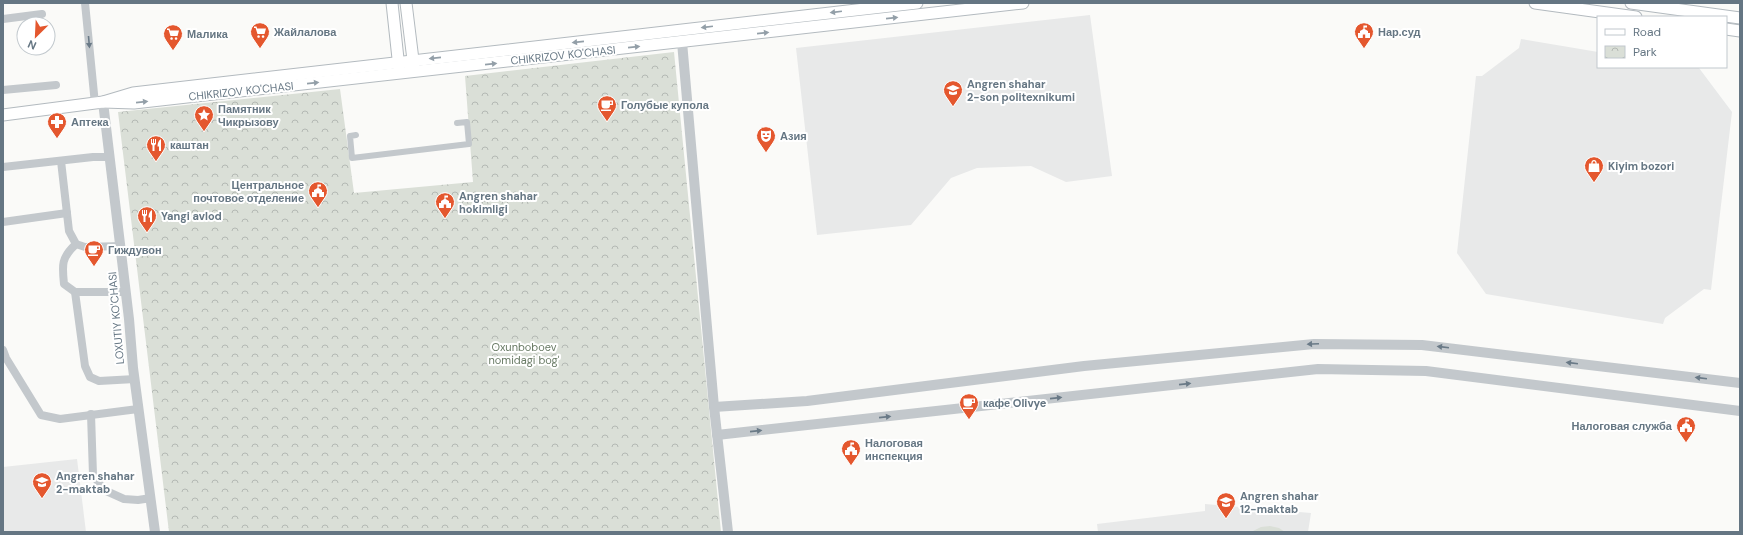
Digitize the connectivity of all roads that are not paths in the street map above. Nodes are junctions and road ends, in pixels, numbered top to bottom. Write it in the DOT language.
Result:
graph roads {
  1 [pos="85,3"];
  2 [pos="392,3"];
  3 [pos="406,3"];
  4 [pos="917,3"];
  5 [pos="1023,3"];
  6 [pos="1535,3"];
  7 [pos="1631,3"];
  8 [pos="42,14"];
  9 [pos="1629,16"];
  10 [pos="1725,16"];
  11 [pos="1727,16"];
  12 [pos="1740,18"];
  13 [pos="3,19"];
  14 [pos="1727,29"];
  15 [pos="1740,31"];
  16 [pos="682,42"];
  17 [pos="450,56"];
  18 [pos="413,61"];
  19 [pos="399,62"];
  20 [pos="452,68"];
  21 [pos="414,72"];
  22 [pos="400,74"];
  23 [pos="56,85"];
  24 [pos="3,90"];
  25 [pos="99,103"];
  26 [pos="3,115"];
  27 [pos="457,123"];
  28 [pos="356,135"];
  29 [pos="109,157"];
  30 [pos="61,161"];
  31 [pos="3,167"];
  32 [pos="67,213"];
  33 [pos="3,222"];
  34 [pos="76,244"];
  35 [pos="121,246"];
  36 [pos="75,292"];
  37 [pos="126,292"];
  38 [pos="3,350"];
  39 [pos="135,379"];
  40 [pos="1740,383"];
  41 [pos="714,407"];
  42 [pos="138,409"];
  43 [pos="1740,411"];
  44 [pos="91,414"];
  45 [pos="717,436"];
  46 [pos="151,498"];
  47 [pos="155,532"];
  48 [pos="728,532"];
  1 -- 25 [label="street, one-way"];
  2 -- 19 [label="main road"];
  3 -- 18 [label="main road"];
  4 -- 17 [label="main road, CHIKRIZOV KO'CHASI, one-way"];
  16 -- 5 [label="main road, CHIKRIZOV KO'CHASI, one-way"];
  6 -- 9 [label="main road"];
  7 -- 10 [label="main road"];
  8 -- 13 [label="street"];
  11 -- 12 [label="main road"];
  14 -- 15 [label="main road"];
  20 -- 16 [label="main road, CHIKRIZOV KO'CHASI, one-way"];
  16 -- 41 [label="street"];
  17 -- 18 [label="main road, CHIKRIZOV KO'CHASI, one-way"];
  17 -- 20 [label="main road"];
  18 -- 19 [label="main road, CHIKRIZOV KO'CHASI"];
  18 -- 21 [label="main road"];
  19 -- 22 [label="main road"];
  19 -- 25 [label="main road, CHIKRIZOV KO'CHASI"];
  20 -- 21 [label="main road, CHIKRIZOV KO'CHASI"];
  21 -- 22 [label="main road, CHIKRIZOV KO'CHASI"];
  25 -- 22 [label="main road, CHIKRIZOV KO'CHASI, one-way"];
  23 -- 24 [label="street"];
  25 -- 26 [label="main road, CHIKRIZOV KO'CHASI"];
  25 -- 29 [label="street, LOXUTIY KO'CHASI"];
  27 -- 28 [label="street"];
  29 -- 30 [label="street"];
  29 -- 35 [label="street, LOXUTIY KO'CHASI"];
  30 -- 31 [label="street"];
  30 -- 32 [label="street"];
  32 -- 33 [label="street"];
  32 -- 34 [label="street"];
  34 -- 35 [label="street"];
  34 -- 36 [label="street"];
  35 -- 37 [label="street, LOXUTIY KO'CHASI"];
  36 -- 37 [label="street"];
  36 -- 39 [label="street"];
  37 -- 39 [label="street, LOXUTIY KO'CHASI"];
  38 -- 44 [label="street"];
  39 -- 42 [label="street, LOXUTIY KO'CHASI"];
  40 -- 41 [label="street, one-way"];
  41 -- 45 [label="street"];
  42 -- 44 [label="street"];
  42 -- 46 [label="street, LOXUTIY KO'CHASI"];
  45 -- 43 [label="street, one-way"];
  44 -- 46 [label="street"];
  45 -- 48 [label="street"];
  46 -- 47 [label="street, LOXUTIY KO'CHASI"];
}
